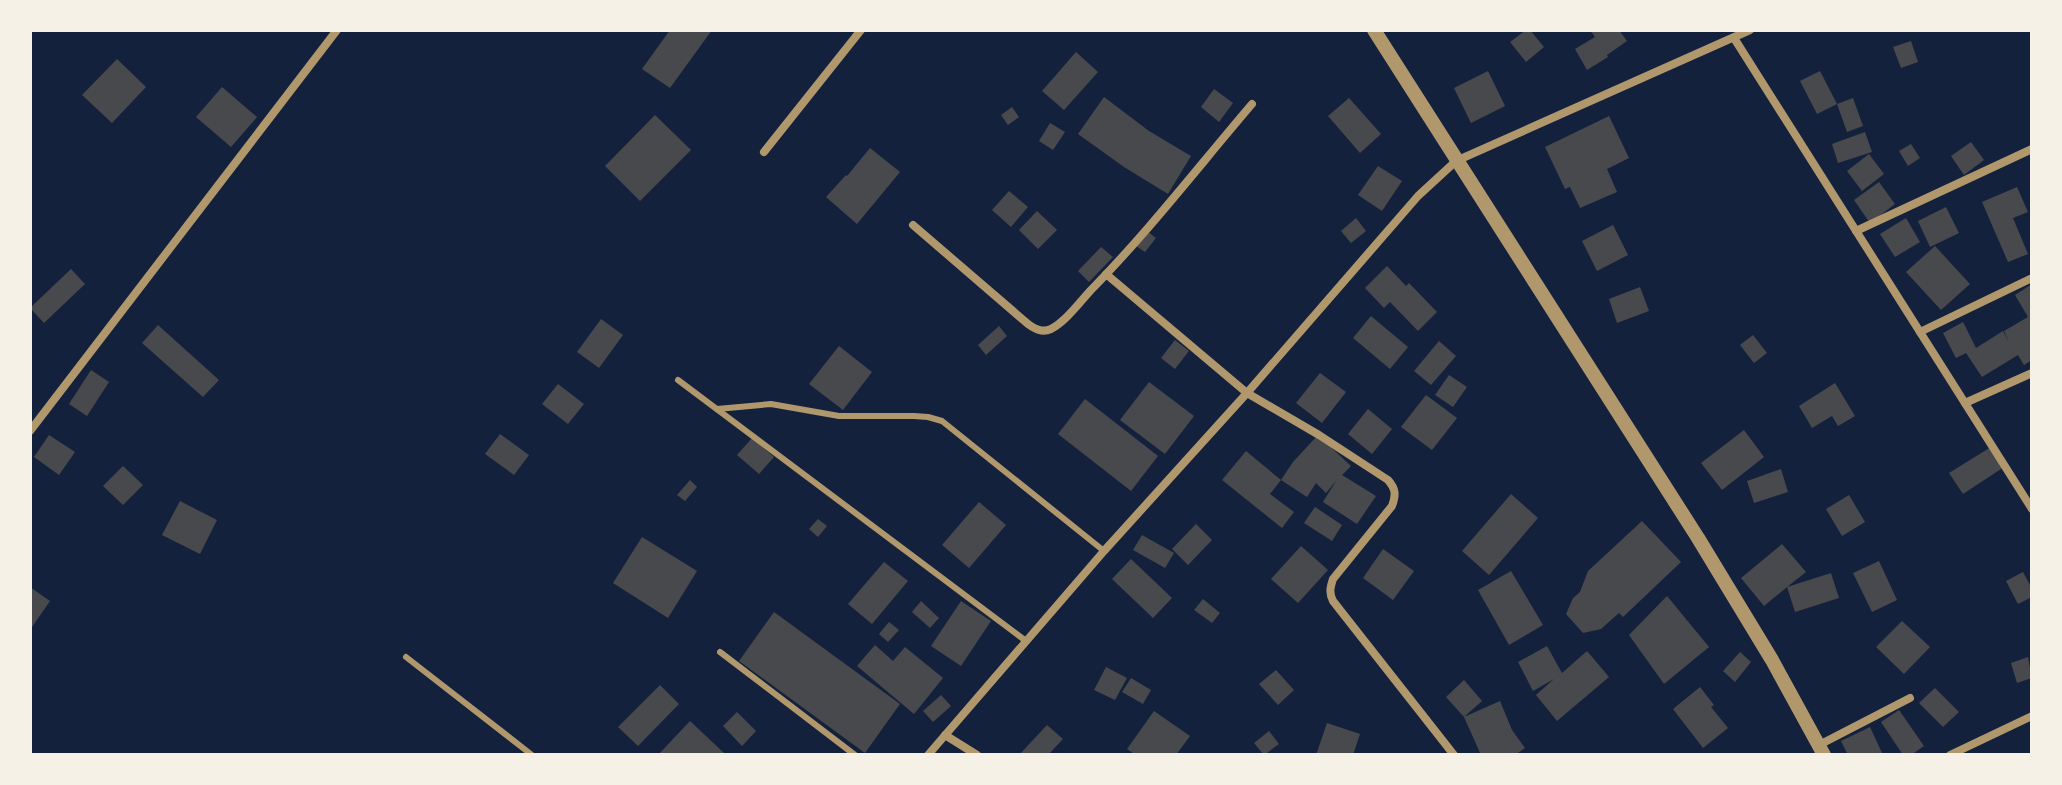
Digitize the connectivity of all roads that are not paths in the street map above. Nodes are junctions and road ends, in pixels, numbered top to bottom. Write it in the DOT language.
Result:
graph roads {
  1 [pos="337,30"];
  2 [pos="861,30"];
  3 [pos="1374,30"];
  4 [pos="1750,30"];
  5 [pos="1734,38"];
  6 [pos="1252,104"];
  7 [pos="2032,149"];
  8 [pos="764,152"];
  9 [pos="1456,161"];
  10 [pos="913,225"];
  11 [pos="1856,231"];
  12 [pos="1106,274"];
  13 [pos="2032,278"];
  14 [pos="1920,332"];
  15 [pos="2032,373"];
  16 [pos="678,380"];
  17 [pos="1247,393"];
  18 [pos="1965,403"];
  19 [pos="717,409"];
  20 [pos="30,431"];
  21 [pos="2032,509"];
  22 [pos="1104,551"];
  23 [pos="1026,641"];
  24 [pos="720,652"];
  25 [pos="406,657"];
  26 [pos="1910,698"];
  27 [pos="2032,716"];
  28 [pos="945,735"];
  29 [pos="1821,750"];
  30 [pos="532,755"];
  31 [pos="855,755"];
  32 [pos="928,755"];
  33 [pos="977,755"];
  34 [pos="1454,755"];
  35 [pos="1950,755"];
  1 -- 20 [label="street"];
  2 -- 8 [label="street"];
  3 -- 9 [label="street"];
  4 -- 5 [label="street"];
  5 -- 9 [label="street"];
  5 -- 11 [label="street"];
  6 -- 12 [label="street"];
  7 -- 11 [label="street"];
  9 -- 17 [label="street"];
  9 -- 29 [label="street"];
  10 -- 12 [label="street"];
  11 -- 14 [label="street"];
  12 -- 17 [label="street"];
  13 -- 14 [label="street"];
  14 -- 18 [label="street"];
  15 -- 18 [label="street"];
  16 -- 19 [label="lane"];
  17 -- 22 [label="street"];
  17 -- 34 [label="street"];
  18 -- 21 [label="street"];
  19 -- 22 [label="lane"];
  19 -- 23 [label="lane"];
  22 -- 23 [label="street"];
  23 -- 28 [label="street"];
  24 -- 31 [label="lane"];
  25 -- 30 [label="lane"];
  26 -- 29 [label="street"];
  27 -- 35 [label="street"];
  28 -- 32 [label="street"];
  28 -- 33 [label="street"];
}
